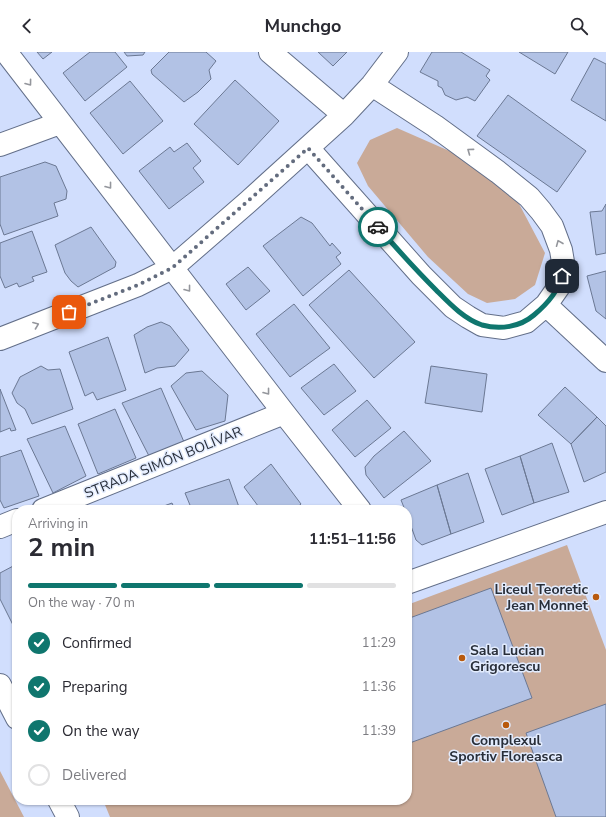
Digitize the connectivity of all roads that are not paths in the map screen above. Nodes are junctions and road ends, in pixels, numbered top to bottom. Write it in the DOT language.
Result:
graph roads {
  1 [pos="6,52"];
  2 [pos="270,52"];
  3 [pos="396,52"];
  4 [pos="372,85"];
  5 [pos="344,115"];
  6 [pos="60,123"];
  7 [pos="0,145"];
  8 [pos="308,148"];
  9 [pos="172,268"];
  10 [pos="546,305"];
  11 [pos="0,339"];
  12 [pos="606,361"];
  13 [pos="284,413"];
  14 [pos="55,505"];
  15 [pos="356,505"];
  16 [pos="606,512"];
  17 [pos="12,522"];
  18 [pos="0,527"];
  19 [pos="412,576"];
  20 [pos="0,685"];
  21 [pos="12,708"];
  22 [pos="62,805"];
  23 [pos="68,817"];
  1 -- 6 [label="street, one-way"];
  2 -- 5 [label="street"];
  3 -- 4 [label="street"];
  4 -- 5 [label="street"];
  10 -- 4 [label="street, one-way"];
  5 -- 8 [label="street"];
  6 -- 7 [label="street"];
  6 -- 9 [label="street, one-way"];
  8 -- 9 [label="street"];
  8 -- 10 [label="street"];
  11 -- 9 [label="street, one-way"];
  9 -- 13 [label="street, one-way"];
  10 -- 12 [label="street"];
  13 -- 14 [label="street, STRADA SIMÓN BOLÍVAR"];
  13 -- 15 [label="street"];
  16 -- 19 [label="street"];
  17 -- 18 [label="street"];
  20 -- 21 [label="street"];
  22 -- 23 [label="street"];
}
